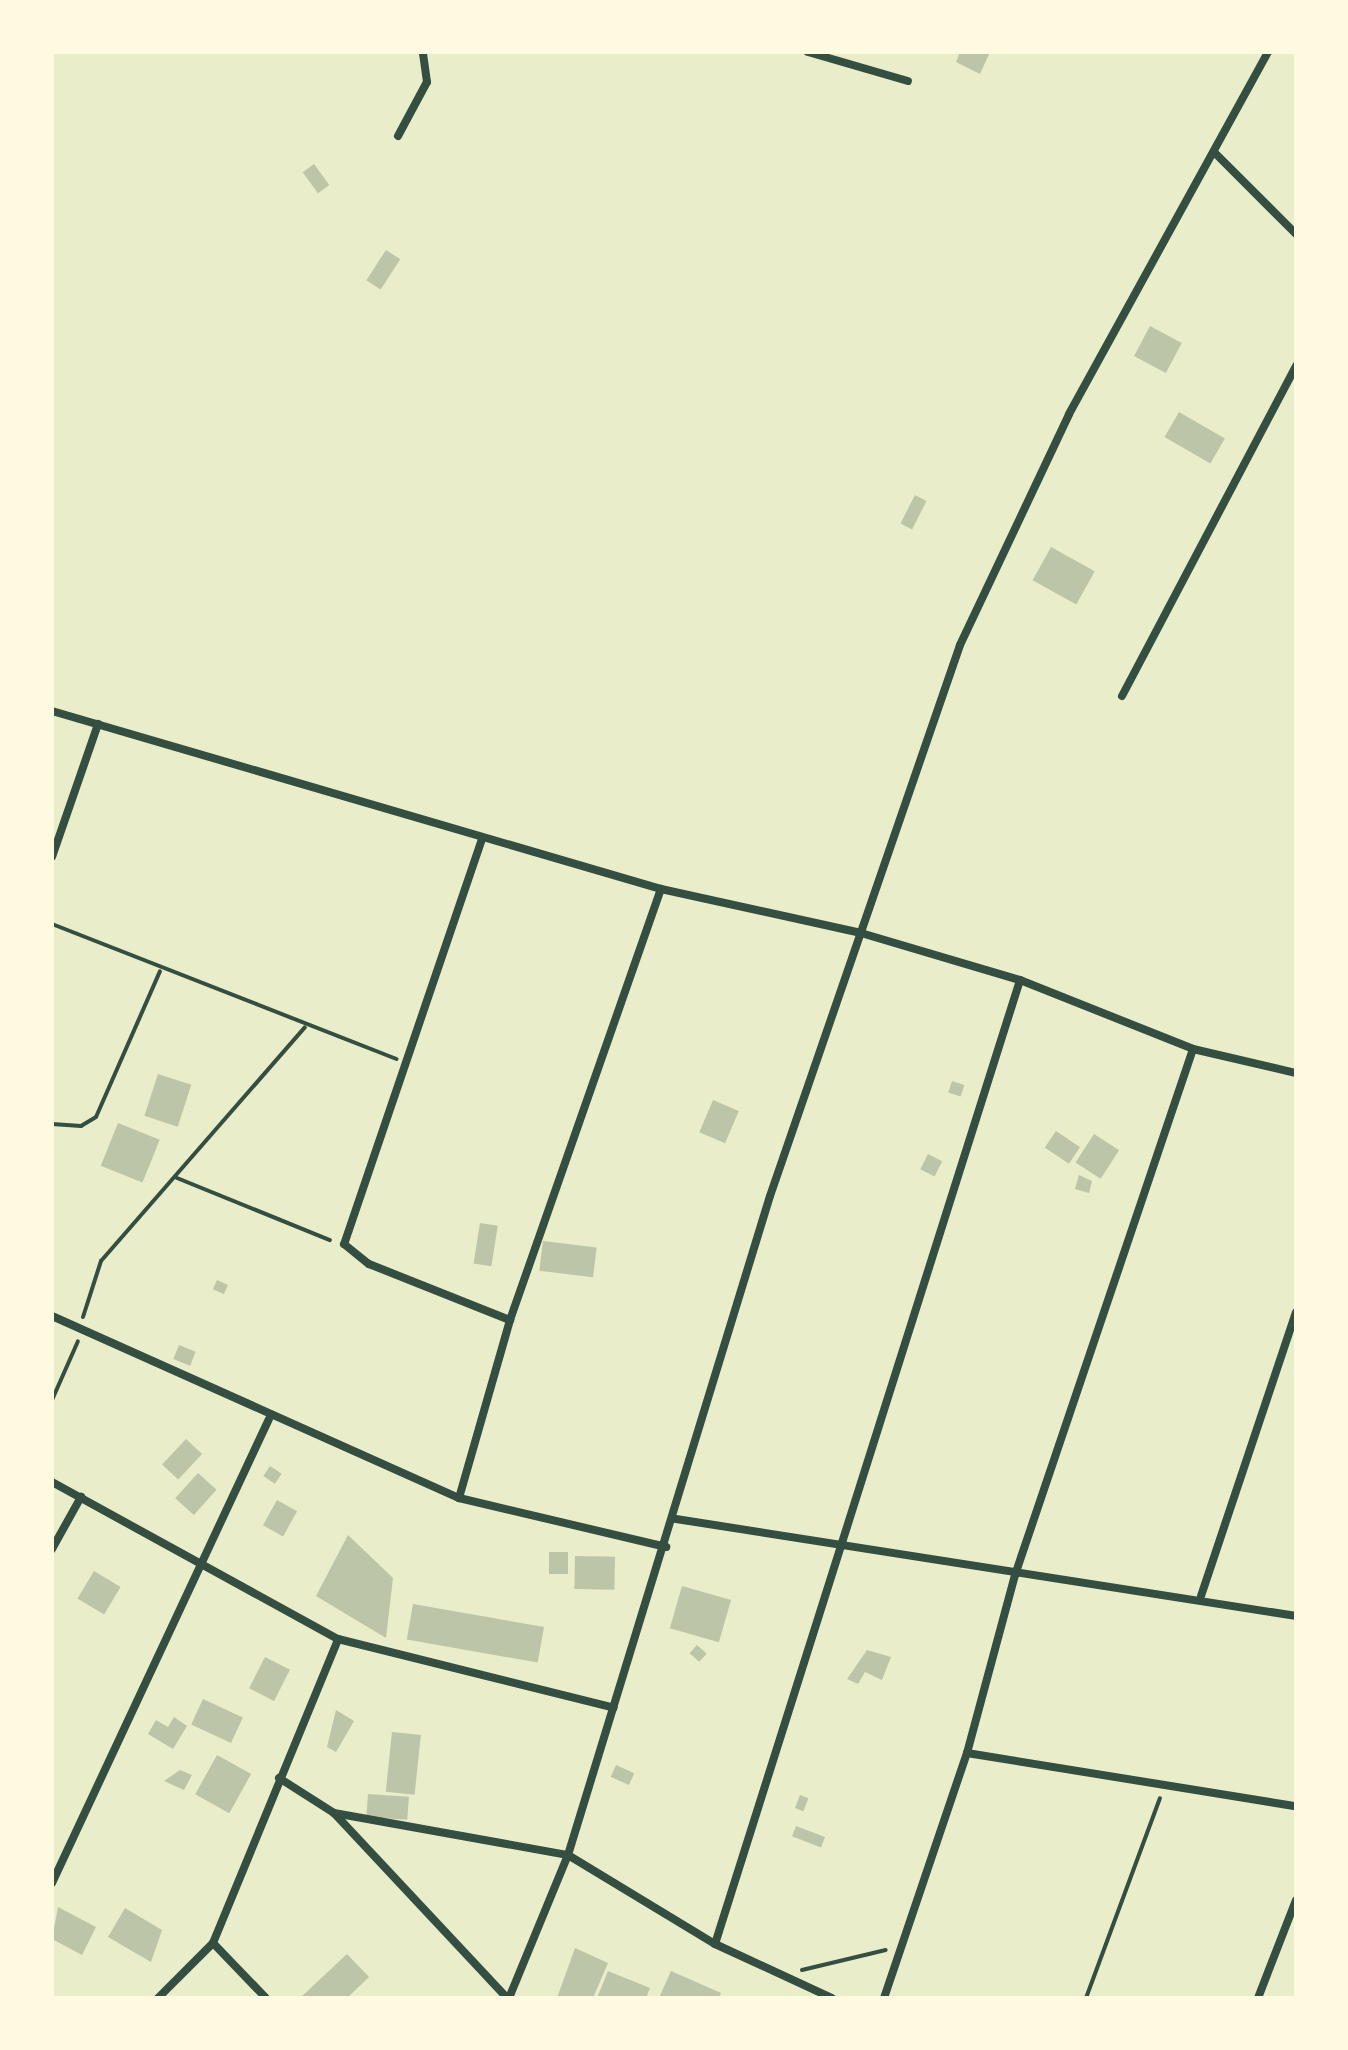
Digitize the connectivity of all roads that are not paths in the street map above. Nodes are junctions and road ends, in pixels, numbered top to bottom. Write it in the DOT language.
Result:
graph roads {
  1 [pos="423,52"];
  2 [pos="808,52"];
  3 [pos="1268,52"];
  4 [pos="908,81"];
  5 [pos="398,136"];
  6 [pos="1214,152"];
  7 [pos="1296,234"];
  8 [pos="1296,366"];
  9 [pos="1122,696"];
  10 [pos="52,711"];
  11 [pos="98,724"];
  12 [pos="482,839"];
  13 [pos="52,857"];
  14 [pos="661,889"];
  15 [pos="861,933"];
  16 [pos="1020,980"];
  17 [pos="1193,1049"];
  18 [pos="1296,1073"];
  19 [pos="1296,1312"];
  20 [pos="52,1316"];
  21 [pos="510,1320"];
  22 [pos="269,1419"];
  23 [pos="52,1482"];
  24 [pos="81,1497"];
  25 [pos="459,1498"];
  26 [pos="676,1519"];
  27 [pos="837,1546"];
  28 [pos="666,1547"];
  29 [pos="52,1549"];
  30 [pos="198,1563"];
  31 [pos="1015,1575"];
  32 [pos="1201,1596"];
  33 [pos="1296,1616"];
  34 [pos="338,1639"];
  35 [pos="614,1708"];
  36 [pos="967,1753"];
  37 [pos="279,1778"];
  38 [pos="1296,1806"];
  39 [pos="334,1813"];
  40 [pos="568,1855"];
  41 [pos="52,1883"];
  42 [pos="1296,1900"];
  43 [pos="213,1943"];
  44 [pos="715,1944"];
  45 [pos="158,1998"];
  46 [pos="266,1998"];
  47 [pos="508,1998"];
  48 [pos="832,1998"];
  49 [pos="884,1998"];
  50 [pos="1258,1998"];
  1 -- 5 [label="street"];
  2 -- 4 [label="street"];
  3 -- 6 [label="street"];
  6 -- 7 [label="street"];
  6 -- 15 [label="street"];
  8 -- 9 [label="street"];
  10 -- 11 [label="street"];
  11 -- 12 [label="street"];
  11 -- 13 [label="street"];
  12 -- 14 [label="street"];
  12 -- 21 [label="street"];
  14 -- 15 [label="street"];
  14 -- 21 [label="street"];
  15 -- 16 [label="street"];
  15 -- 26 [label="street"];
  16 -- 17 [label="street"];
  16 -- 27 [label="street"];
  17 -- 18 [label="street"];
  17 -- 31 [label="street"];
  19 -- 32 [label="street"];
  20 -- 22 [label="street"];
  21 -- 25 [label="street"];
  22 -- 25 [label="street"];
  22 -- 30 [label="street"];
  23 -- 24 [label="street"];
  24 -- 29 [label="street"];
  24 -- 30 [label="street"];
  25 -- 28 [label="street"];
  26 -- 27 [label="street"];
  26 -- 28 [label="street"];
  27 -- 31 [label="street"];
  27 -- 44 [label="street"];
  28 -- 35 [label="street"];
  30 -- 34 [label="street"];
  30 -- 41 [label="street"];
  31 -- 32 [label="street"];
  31 -- 36 [label="street"];
  32 -- 33 [label="street"];
  34 -- 35 [label="street"];
  34 -- 37 [label="street"];
  35 -- 40 [label="street"];
  36 -- 38 [label="street"];
  36 -- 49 [label="street"];
  37 -- 39 [label="street"];
  37 -- 43 [label="street"];
  39 -- 40 [label="street"];
  39 -- 47 [label="street"];
  40 -- 44 [label="street"];
  40 -- 47 [label="street"];
  42 -- 50 [label="street"];
  43 -- 45 [label="street"];
  43 -- 46 [label="street"];
  44 -- 48 [label="street"];
}
